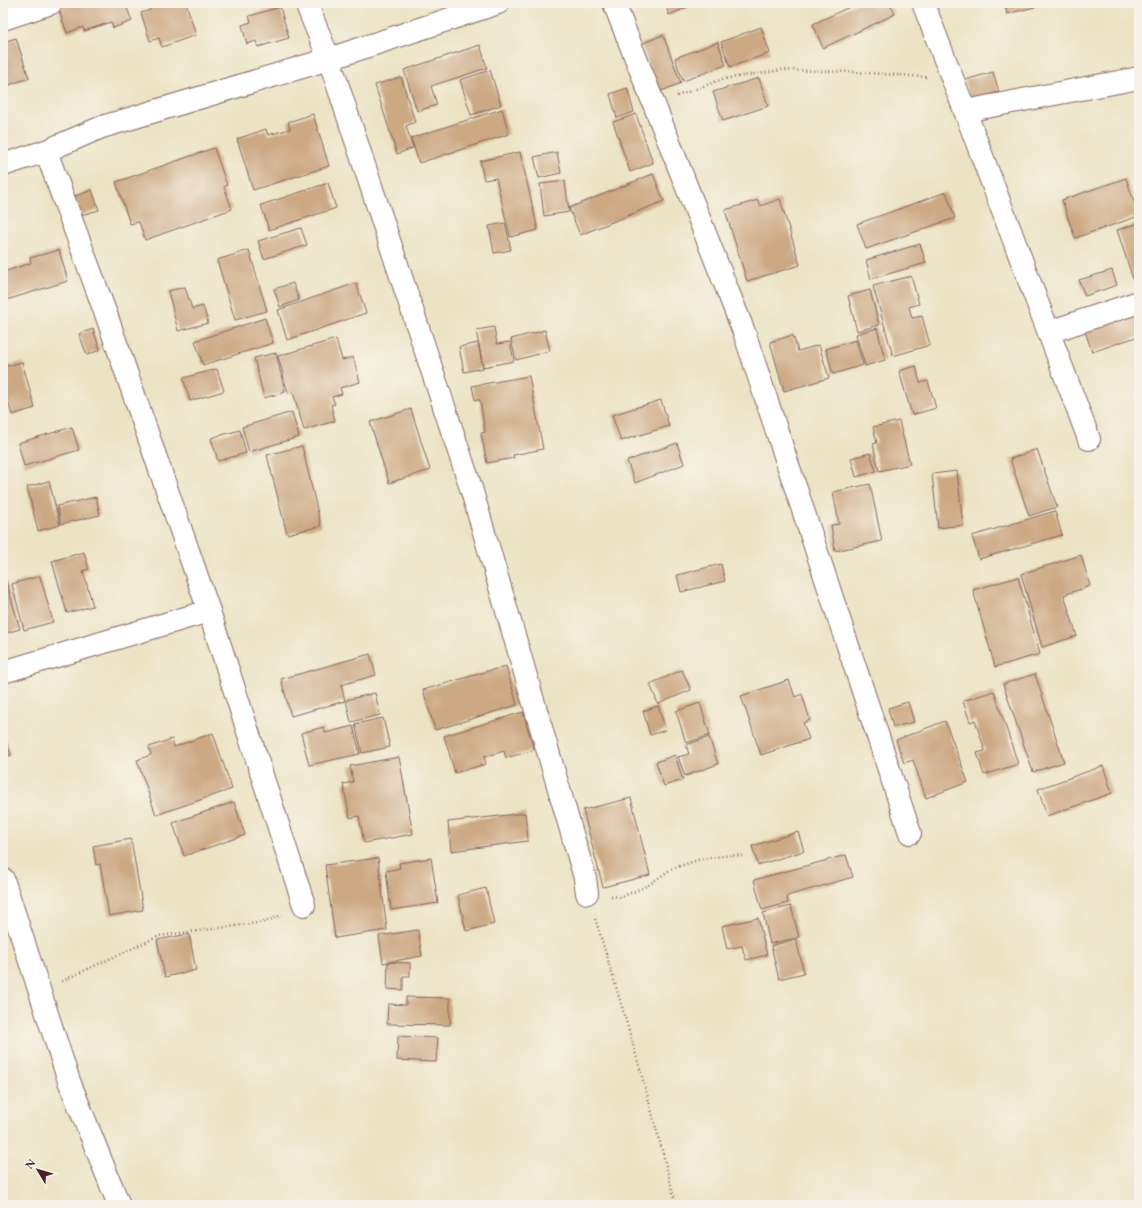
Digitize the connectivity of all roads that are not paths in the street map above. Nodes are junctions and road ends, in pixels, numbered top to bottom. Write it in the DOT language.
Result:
graph roads {
  1 [pos="51,3"];
  2 [pos="306,3"];
  3 [pos="498,3"];
  4 [pos="614,3"];
  5 [pos="923,3"];
  6 [pos="3,20"];
  7 [pos="329,59"];
  8 [pos="1139,78"];
  9 [pos="965,111"];
  10 [pos="46,151"];
  11 [pos="3,165"];
  12 [pos="1139,302"];
  13 [pos="1048,332"];
  14 [pos="1089,439"];
  15 [pos="209,612"];
  16 [pos="3,672"];
  17 [pos="910,833"];
  18 [pos="3,879"];
  19 [pos="587,893"];
  20 [pos="304,905"];
  21 [pos="119,1205"];
  1 -- 6 [label="street"];
  2 -- 7 [label="street"];
  3 -- 7 [label="street"];
  4 -- 17 [label="street"];
  5 -- 9 [label="street"];
  7 -- 10 [label="street"];
  7 -- 19 [label="street"];
  8 -- 9 [label="street"];
  9 -- 13 [label="street"];
  10 -- 11 [label="street"];
  10 -- 15 [label="street"];
  12 -- 13 [label="street"];
  13 -- 14 [label="street"];
  15 -- 16 [label="street"];
  15 -- 20 [label="street"];
  18 -- 21 [label="street"];
}
